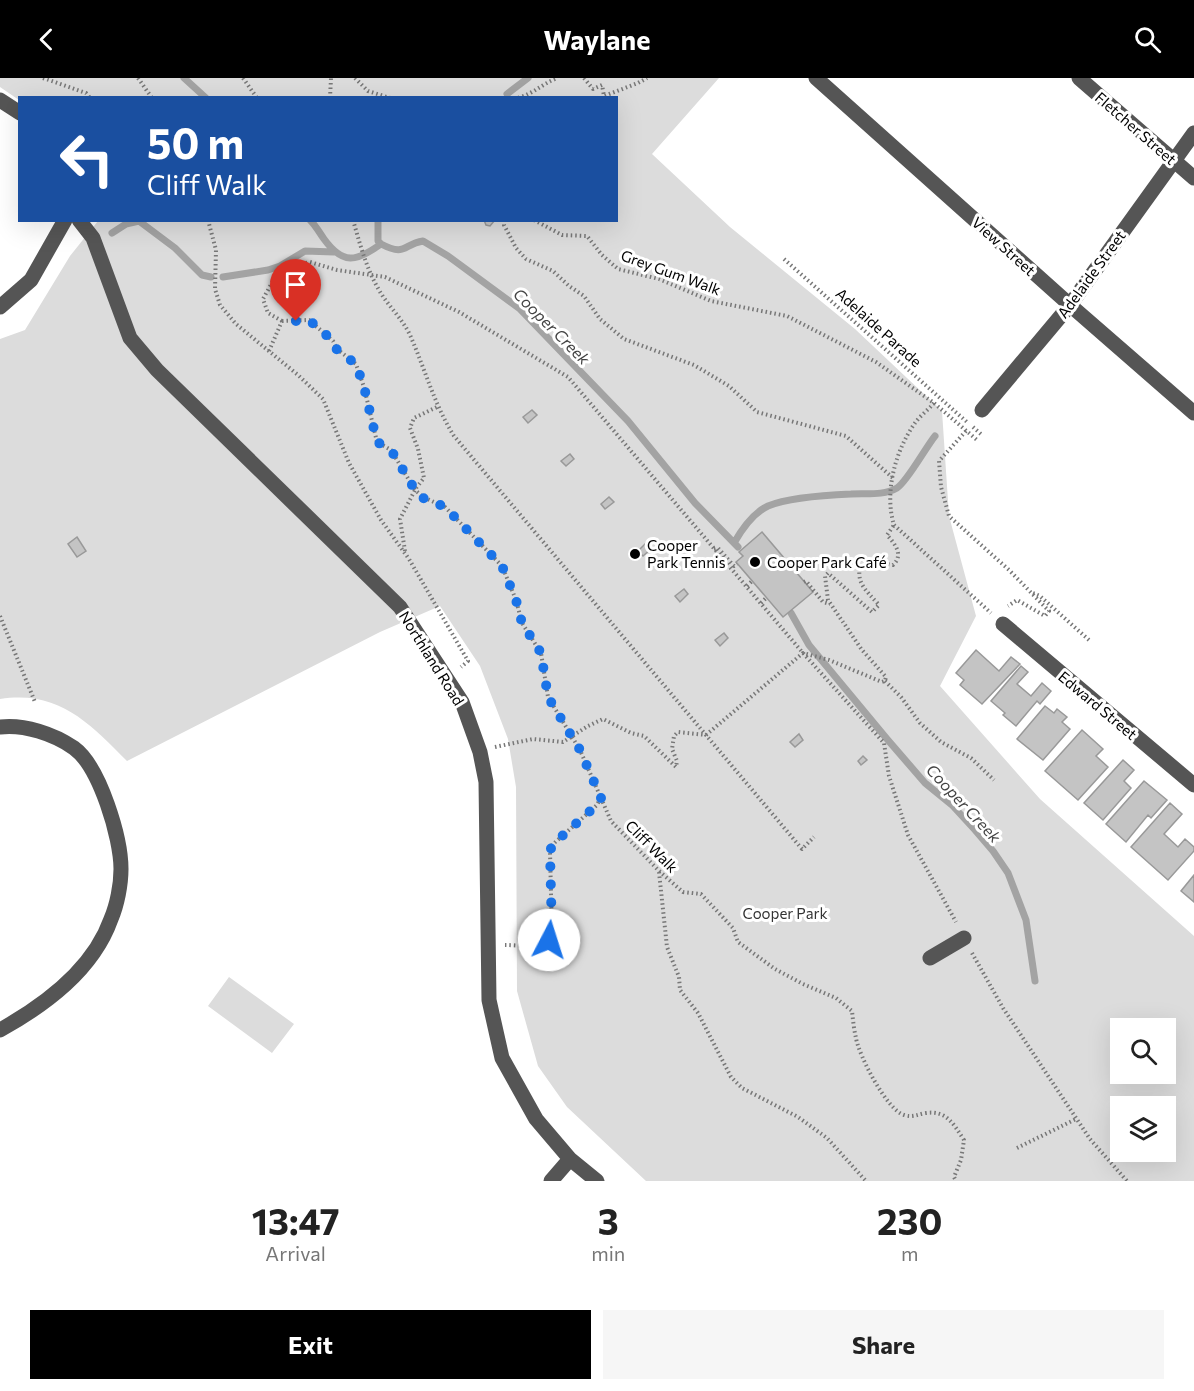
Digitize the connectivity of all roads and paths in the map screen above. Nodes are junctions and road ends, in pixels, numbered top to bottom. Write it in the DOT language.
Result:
graph roads {
  1 [pos="43,78"];
  2 [pos="138,78"];
  3 [pos="243,78"];
  4 [pos="331,78"];
  5 [pos="355,78"];
  6 [pos="558,78"];
  7 [pos="584,78"];
  8 [pos="647,78"];
  9 [pos="816,78"];
  10 [pos="1079,78"];
  11 [pos="88,96"];
  12 [pos="151,96"];
  13 [pos="256,96"];
  14 [pos="330,96"];
  15 [pos="380,96"];
  16 [pos="528,96"];
  17 [pos="0,100"];
  18 [pos="18,112"];
  19 [pos="1194,133"];
  20 [pos="1174,160"];
  21 [pos="1194,178"];
  22 [pos="64,222"];
  23 [pos="81,222"];
  24 [pos="209,222"];
  25 [pos="354,222"];
  26 [pos="505,222"];
  27 [pos="538,222"];
  28 [pos="784,259"];
  29 [pos="370,273"];
  30 [pos="1070,305"];
  31 [pos="0,307"];
  32 [pos="282,321"];
  33 [pos="269,351"];
  34 [pos="934,403"];
  35 [pos="437,407"];
  36 [pos="982,410"];
  37 [pos="1194,413"];
  38 [pos="959,414"];
  39 [pos="966,430"];
  40 [pos="977,440"];
  41 [pos="893,478"];
  42 [pos="415,490"];
  43 [pos="894,525"];
  44 [pos="714,549"];
  45 [pos="406,554"];
  46 [pos="737,564"];
  47 [pos="752,582"];
  48 [pos="804,582"];
  49 [pos="747,586"];
  50 [pos="1032,593"];
  51 [pos="766,598"];
  52 [pos="761,603"];
  53 [pos="831,604"];
  54 [pos="1006,608"];
  55 [pos="0,616"];
  56 [pos="1003,624"];
  57 [pos="1090,640"];
  58 [pos="804,653"];
  59 [pos="448,681"];
  60 [pos="885,681"];
  61 [pos="35,702"];
  62 [pos="0,727"];
  63 [pos="706,735"];
  64 [pos="573,737"];
  65 [pos="518,742"];
  66 [pos="994,780"];
  67 [pos="1194,785"];
  68 [pos="601,798"];
  69 [pos="814,837"];
  70 [pos="659,871"];
  71 [pos="964,938"];
  72 [pos="489,945"];
  73 [pos="930,958"];
  74 [pos="0,1030"];
  75 [pos="1076,1119"];
  76 [pos="1017,1148"];
  77 [pos="570,1159"];
  78 [pos="551,1181"];
  79 [pos="597,1181"];
  80 [pos="866,1181"];
  81 [pos="956,1181"];
  82 [pos="1127,1181"];
  1 -- 11 [label="path"];
  2 -- 12 [label="path"];
  3 -- 13 [label="path"];
  4 -- 14 [label="path"];
  5 -- 15 [label="path"];
  6 -- 16 [label="path"];
  7 -- 8 [label="path"];
  9 -- 30 [label="street, View Street"];
  10 -- 20 [label="street, Fletcher Street"];
  17 -- 18 [label="street"];
  19 -- 20 [label="street, Adelaide Street"];
  20 -- 21 [label="street, Fletcher Street"];
  20 -- 30 [label="street, Adelaide Street"];
  22 -- 31 [label="street"];
  23 -- 59 [label="street, Northland Road"];
  24 -- 33 [label="path"];
  25 -- 29 [label="path"];
  26 -- 41 [label="path"];
  27 -- 34 [label="path, Grey Gum Walk"];
  28 -- 38 [label="path, Adelaide Parade"];
  29 -- 32 [label="path"];
  29 -- 35 [label="path"];
  29 -- 44 [label="path"];
  30 -- 36 [label="street, Adelaide Street"];
  30 -- 37 [label="street, View Street"];
  32 -- 33 [label="path"];
  32 -- 42 [label="path, Cliff Walk"];
  33 -- 45 [label="path"];
  34 -- 39 [label="path, Grey Gum Walk"];
  34 -- 41 [label="path"];
  35 -- 42 [label="path"];
  35 -- 63 [label="path"];
  39 -- 40 [label="path, Grey Gum Walk"];
  39 -- 50 [label="path"];
  41 -- 43 [label="path"];
  42 -- 45 [label="path"];
  42 -- 64 [label="path, Cliff Walk"];
  43 -- 53 [label="path"];
  43 -- 56 [label="path"];
  44 -- 46 [label="path"];
  44 -- 49 [label="path"];
  45 -- 59 [label="path"];
  47 -- 49 [label="path"];
  48 -- 53 [label="path"];
  49 -- 52 [label="path"];
  50 -- 54 [label="path"];
  50 -- 57 [label="path"];
  51 -- 52 [label="path"];
  52 -- 58 [label="path"];
  53 -- 60 [label="path"];
  55 -- 61 [label="path"];
  56 -- 67 [label="street, Edward Street"];
  58 -- 60 [label="path"];
  58 -- 63 [label="path"];
  58 -- 71 [label="path"];
  59 -- 72 [label="street, Northland Road"];
  60 -- 66 [label="path"];
  62 -- 74 [label="street"];
  63 -- 64 [label="path"];
  63 -- 69 [label="path"];
  64 -- 65 [label="path"];
  64 -- 68 [label="path, Cliff Walk"];
  68 -- 70 [label="path, Cliff Walk"];
  68 -- 72 [label="path"];
  70 -- 80 [label="path"];
  70 -- 81 [label="path, Cliff Walk"];
  71 -- 73 [label="street"];
  71 -- 75 [label="path"];
  72 -- 77 [label="street, Northland Road"];
  75 -- 76 [label="path"];
  75 -- 82 [label="path"];
  77 -- 78 [label="street"];
  77 -- 79 [label="street, Northland Road"];
}
